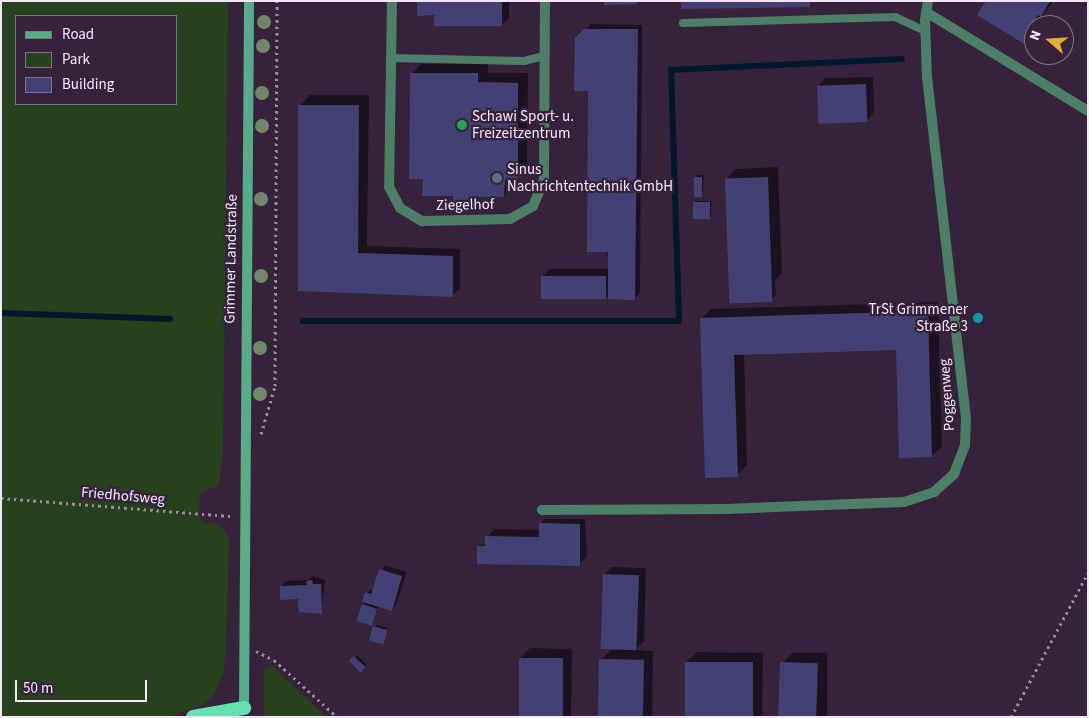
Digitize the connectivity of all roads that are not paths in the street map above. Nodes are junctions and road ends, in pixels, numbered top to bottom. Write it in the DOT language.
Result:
graph roads {
  1 [pos="249,1"];
  2 [pos="392,1"];
  3 [pos="545,1"];
  4 [pos="928,1"];
  5 [pos="926,12"];
  6 [pos="683,23"];
  7 [pos="925,31"];
  8 [pos="544,56"];
  9 [pos="391,58"];
  10 [pos="1088,111"];
  11 [pos="542,510"];
  12 [pos="244,708"];
  13 [pos="193,717"];
  1 -- 12 [label="main road, Grimmer Landstraße"];
  2 -- 9 [label="street, Ziegelhof"];
  3 -- 8 [label="street, Ziegelhof"];
  4 -- 5 [label="street, Poggenweg"];
  5 -- 7 [label="street, Poggenweg"];
  5 -- 10 [label="street"];
  6 -- 7 [label="lane"];
  7 -- 11 [label="street, Poggenweg"];
  8 -- 9 [label="lane"];
  8 -- 9 [label="street, Ziegelhof"];
  12 -- 13 [label="highway"];
}
